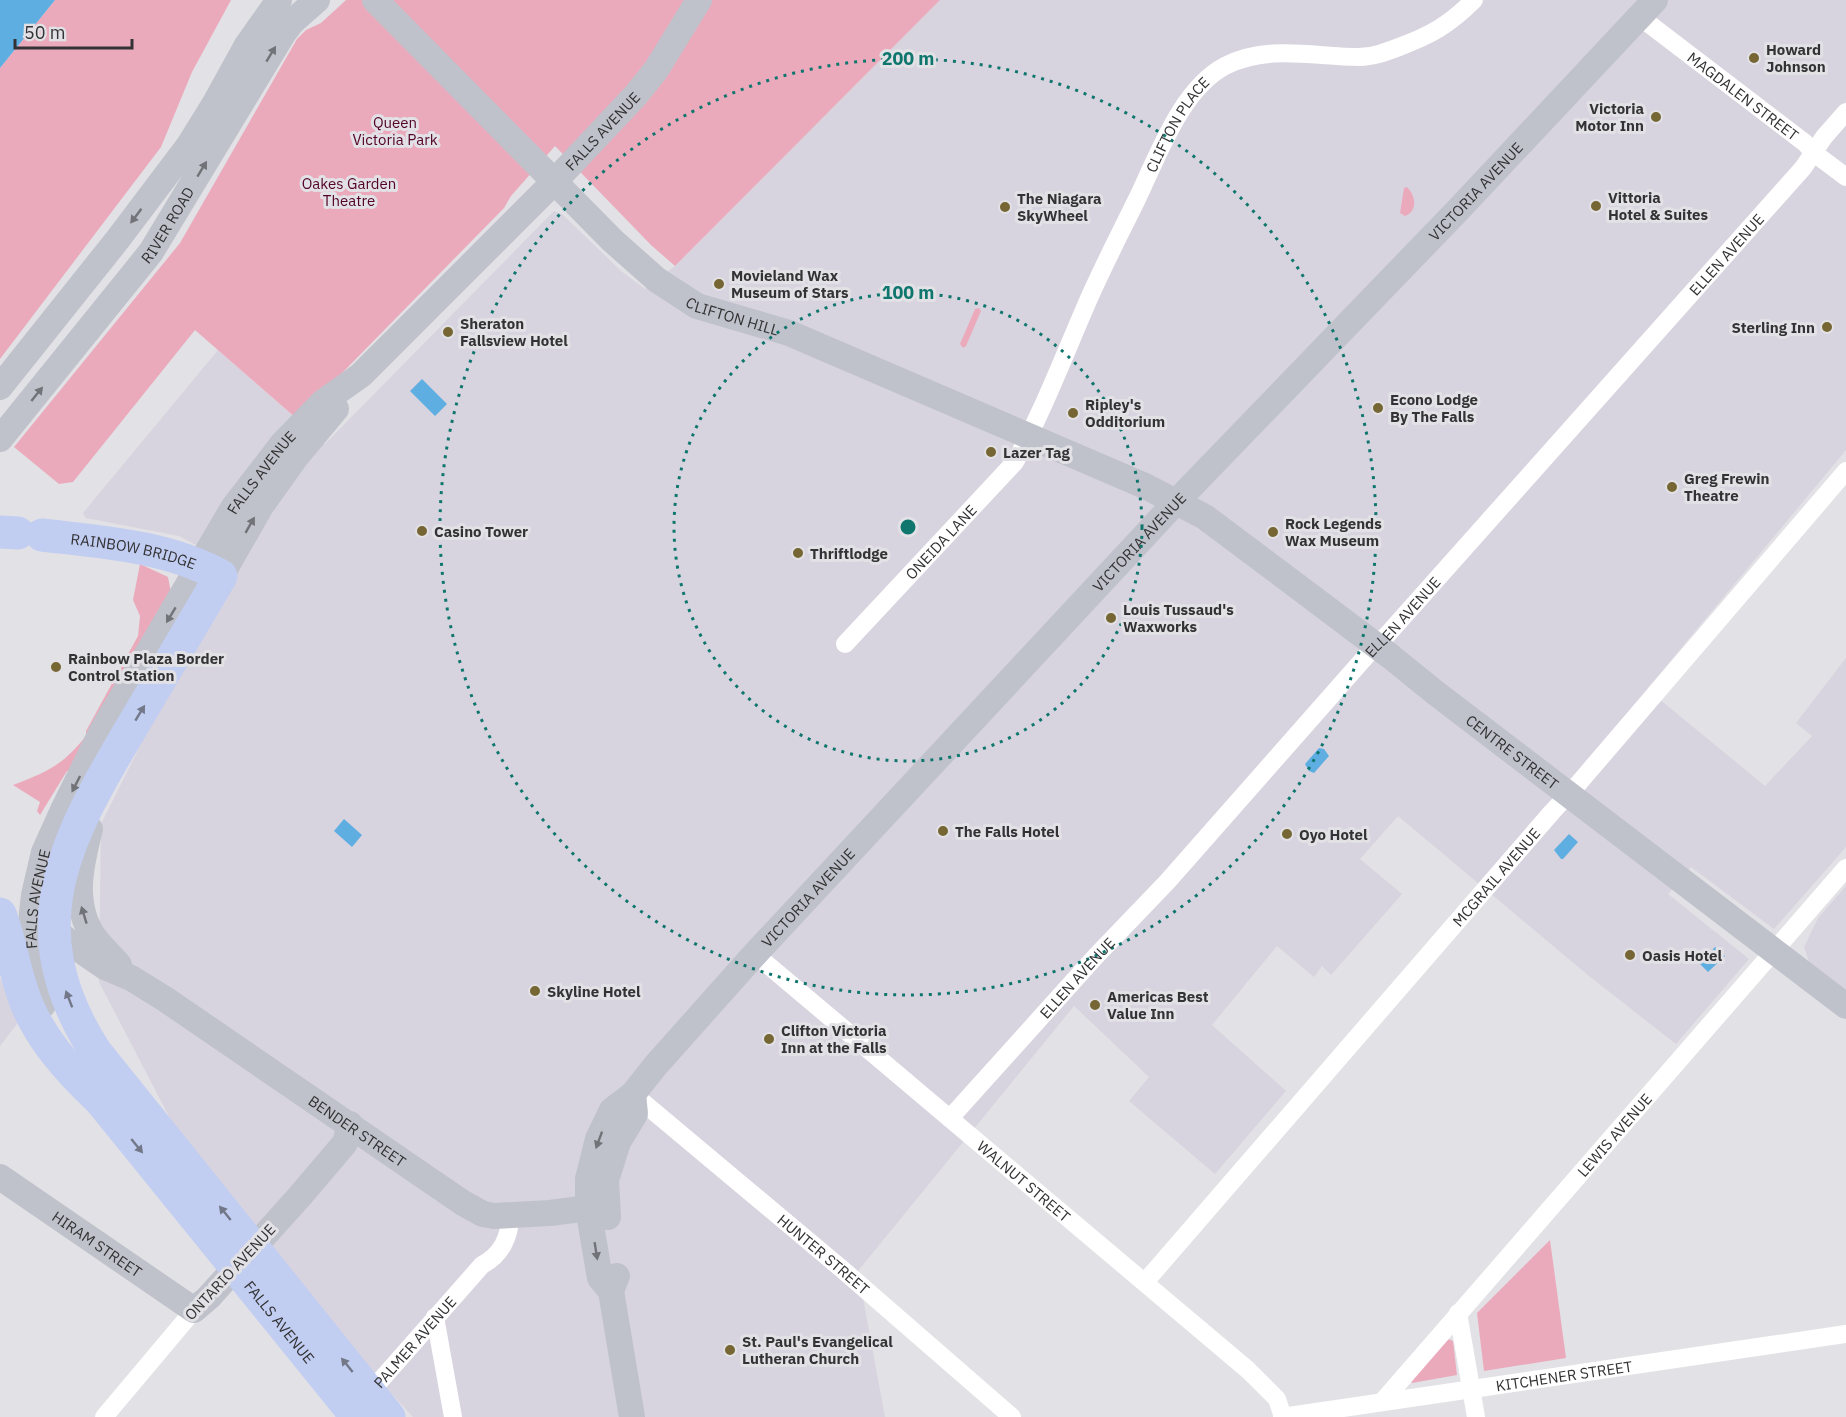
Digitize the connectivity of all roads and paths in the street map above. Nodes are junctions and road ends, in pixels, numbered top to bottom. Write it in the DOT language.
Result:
graph roads {
  1 [pos="279,0"];
  2 [pos="317,0"];
  3 [pos="375,0"];
  4 [pos="699,0"];
  5 [pos="1474,0"];
  6 [pos="1648,8"];
  7 [pos="1846,112"];
  8 [pos="1814,153"];
  9 [pos="1846,177"];
  10 [pos="554,182"];
  11 [pos="0,387"];
  12 [pos="1029,435"];
  13 [pos="0,439"];
  14 [pos="1846,471"];
  15 [pos="1176,502"];
  16 [pos="20,533"];
  17 [pos="211,570"];
  18 [pos="844,644"];
  19 [pos="1375,646"];
  20 [pos="103,777"];
  21 [pos="1570,794"];
  22 [pos="1846,868"];
  23 [pos="28,918"];
  24 [pos="1774,952"];
  25 [pos="755,954"];
  26 [pos="131,978"];
  27 [pos="11,983"];
  28 [pos="1846,1006"];
  29 [pos="633,1094"];
  30 [pos="100,1101"];
  31 [pos="951,1117"];
  32 [pos="350,1124"];
  33 [pos="0,1177"];
  34 [pos="597,1207"];
  35 [pos="510,1216"];
  36 [pos="1145,1282"];
  37 [pos="194,1311"];
  38 [pos="1458,1313"];
  39 [pos="435,1317"];
  40 [pos="1846,1334"];
  41 [pos="1472,1390"];
  42 [pos="1382,1402"];
  43 [pos="381,1409"];
  44 [pos="104,1417"];
  45 [pos="347,1417"];
  46 [pos="453,1417"];
  47 [pos="632,1417"];
  48 [pos="1012,1417"];
  49 [pos="1282,1417"];
  50 [pos="1476,1417"];
  1 -- 11 [label="main road, RIVER ROAD, one-way"];
  13 -- 2 [label="main road, RIVER ROAD, one-way"];
  3 -- 10 [label="main road, CLIFTON HILL"];
  4 -- 10 [label="main road, FALLS AVENUE"];
  5 -- 12 [label="street, CLIFTON PLACE"];
  6 -- 8 [label="street, MAGDALEN STREET"];
  6 -- 15 [label="main road, VICTORIA AVENUE"];
  7 -- 8 [label="street, ELLEN AVENUE"];
  8 -- 9 [label="street, MAGDALEN STREET"];
  8 -- 19 [label="street, ELLEN AVENUE"];
  10 -- 12 [label="main road, CLIFTON HILL"];
  10 -- 17 [label="main road, FALLS AVENUE"];
  12 -- 15 [label="main road, CLIFTON HILL"];
  12 -- 18 [label="street, ONEIDA LANE"];
  14 -- 21 [label="street, MCGRAIL AVENUE"];
  15 -- 19 [label="main road, CENTRE STREET"];
  15 -- 25 [label="main road, VICTORIA AVENUE"];
  16 -- 17 [label="highway, RAINBOW BRIDGE"];
  20 -- 17 [label="highway, FALLS AVENUE, one-way"];
  17 -- 23 [label="main road, FALLS AVENUE, one-way"];
  19 -- 21 [label="main road, CENTRE STREET"];
  19 -- 31 [label="street, ELLEN AVENUE"];
  20 -- 23 [label="highway, FALLS AVENUE"];
  26 -- 20 [label="main road, BENDER STREET, one-way"];
  21 -- 24 [label="main road, CENTRE STREET"];
  21 -- 36 [label="street, MCGRAIL AVENUE"];
  22 -- 24 [label="street, LEWIS AVENUE"];
  23 -- 26 [label="main road, BENDER STREET"];
  23 -- 27 [label="highway"];
  23 -- 30 [label="main road, FALLS AVENUE"];
  43 -- 23 [label="highway, FALLS AVENUE, one-way"];
  24 -- 28 [label="main road, CENTRE STREET"];
  24 -- 38 [label="street, LEWIS AVENUE"];
  25 -- 29 [label="main road, VICTORIA AVENUE"];
  25 -- 31 [label="street, WALNUT STREET"];
  26 -- 32 [label="main road, BENDER STREET"];
  27 -- 30 [label="highway"];
  29 -- 34 [label="main road, VICTORIA AVENUE"];
  29 -- 48 [label="street, HUNTER STREET"];
  30 -- 43 [label="highway, FALLS AVENUE, one-way"];
  31 -- 36 [label="street, WALNUT STREET"];
  32 -- 35 [label="main road, BENDER STREET"];
  32 -- 37 [label="main road, ONTARIO AVENUE"];
  33 -- 37 [label="main road, HIRAM STREET"];
  34 -- 35 [label="main road, BENDER STREET"];
  34 -- 47 [label="main road, VICTORIA AVENUE"];
  35 -- 39 [label="street, PALMER AVENUE"];
  36 -- 49 [label="street, WALNUT STREET"];
  37 -- 44 [label="street, ONTARIO AVENUE"];
  38 -- 41 [label="street"];
  38 -- 42 [label="street, LEWIS AVENUE"];
  39 -- 43 [label="street, PALMER AVENUE"];
  39 -- 46 [label="street"];
  40 -- 41 [label="street, KITCHENER STREET"];
  41 -- 42 [label="street, KITCHENER STREET"];
  41 -- 50 [label="street"];
  42 -- 49 [label="street, KITCHENER STREET"];
  43 -- 45 [label="street, PALMER AVENUE"];
}
